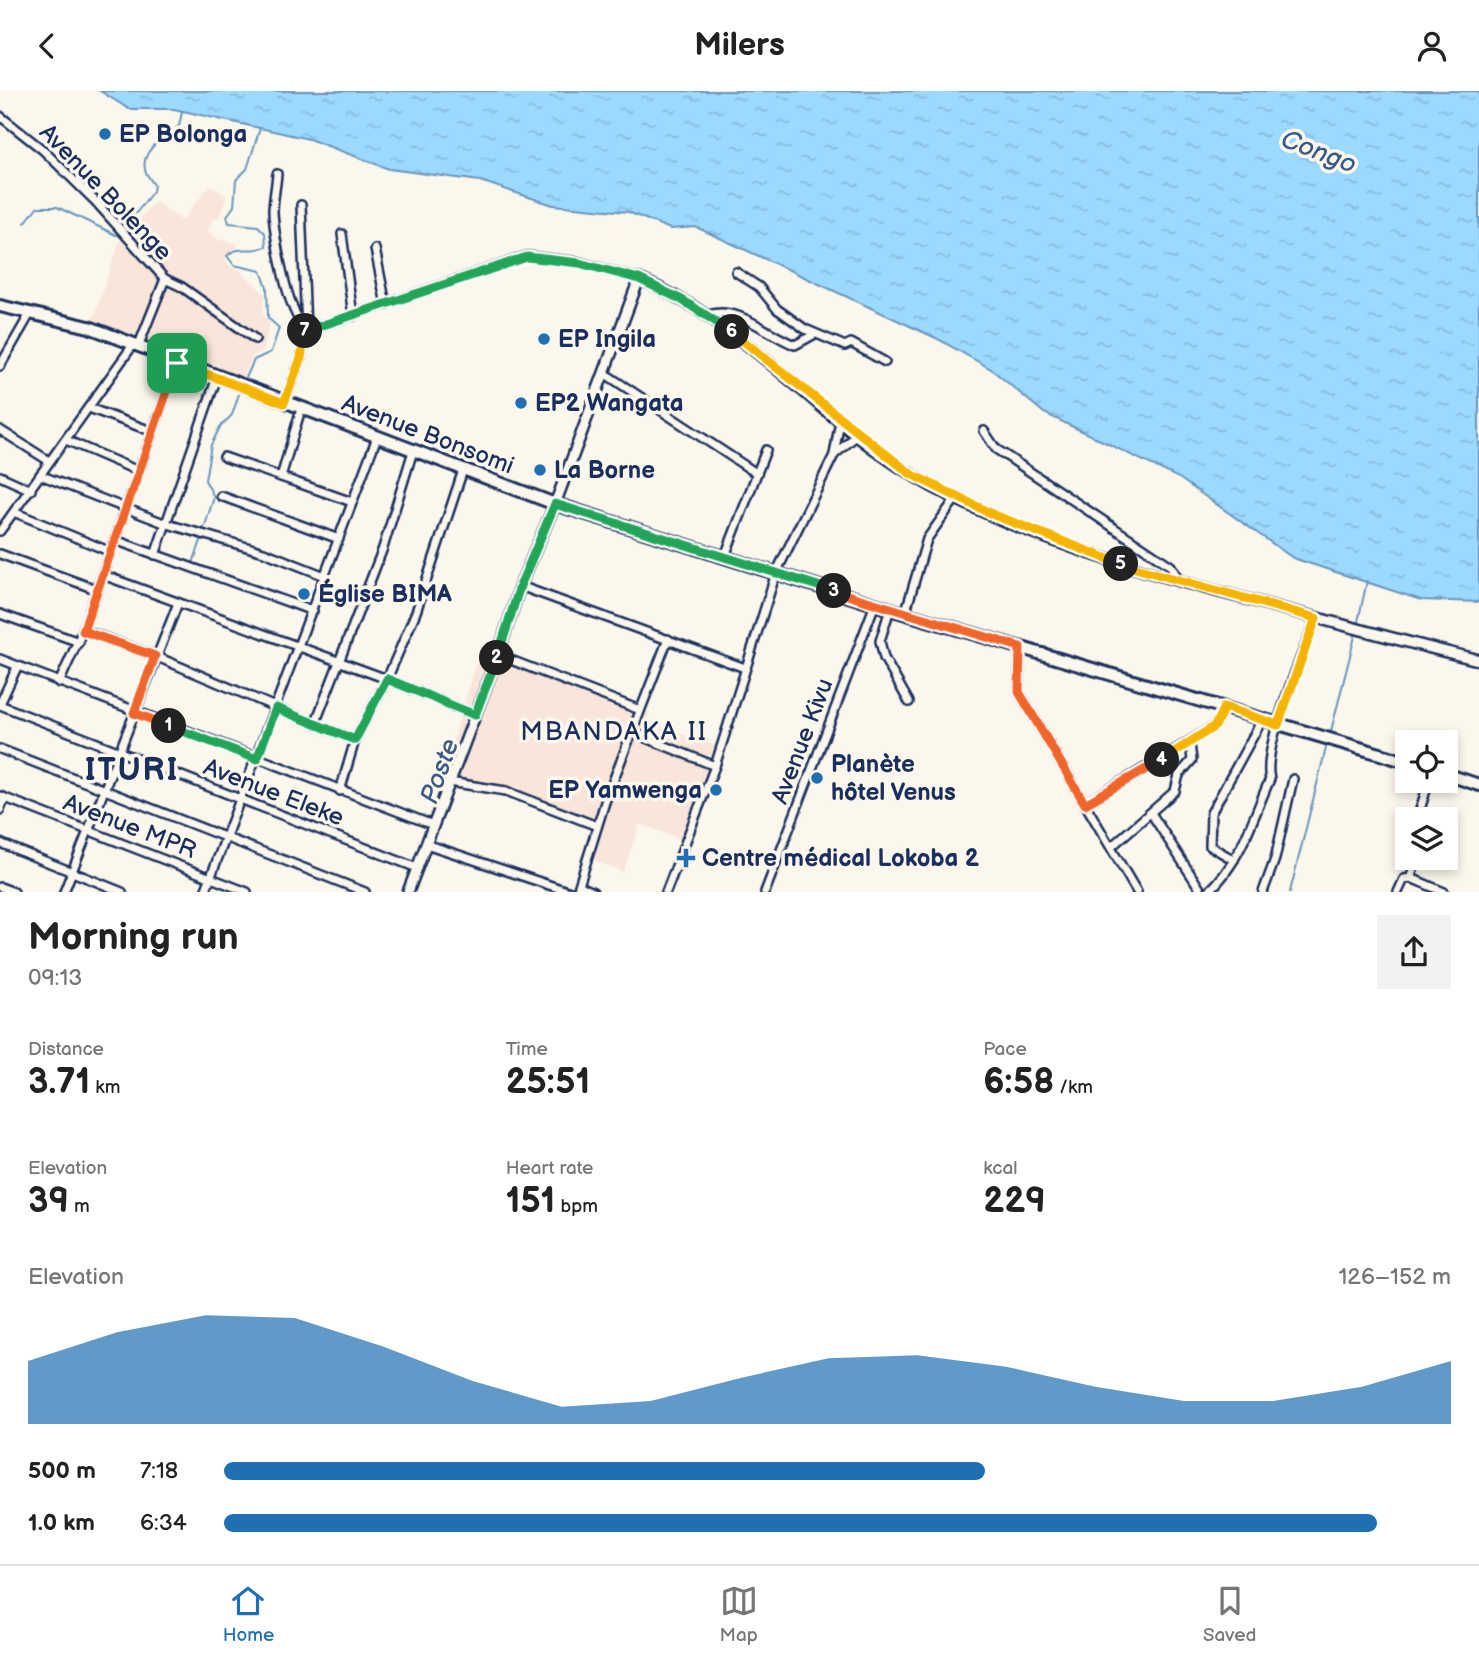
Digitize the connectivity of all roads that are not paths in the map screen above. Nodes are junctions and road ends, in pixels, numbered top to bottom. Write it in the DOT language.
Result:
graph roads {
  1 [pos="0,116"];
  2 [pos="277,174"];
  3 [pos="301,205"];
  4 [pos="342,234"];
  5 [pos="374,249"];
  6 [pos="736,272"];
  7 [pos="165,279"];
  8 [pos="639,279"];
  9 [pos="386,305"];
  10 [pos="0,306"];
  11 [pos="31,312"];
  12 [pos="709,315"];
  13 [pos="353,316"];
  14 [pos="306,329"];
  15 [pos="815,334"];
  16 [pos="255,339"];
  17 [pos="136,346"];
  18 [pos="885,362"];
  19 [pos="177,363"];
  20 [pos="0,366"];
  21 [pos="604,373"];
  22 [pos="217,377"];
  23 [pos="284,403"];
  24 [pos="89,408"];
  25 [pos="301,409"];
  26 [pos="840,420"];
  27 [pos="0,430"];
  28 [pos="151,431"];
  29 [pos="984,431"];
  30 [pos="858,434"];
  31 [pos="377,437"];
  32 [pos="66,440"];
  33 [pos="766,450"];
  34 [pos="413,451"];
  35 [pos="834,455"];
  36 [pos="224,457"];
  37 [pos="49,461"];
  38 [pos="463,470"];
  39 [pos="138,471"];
  40 [pos="756,473"];
  41 [pos="40,475"];
  42 [pos="0,476"];
  43 [pos="281,477"];
  44 [pos="31,490"];
  45 [pos="221,496"];
  46 [pos="956,498"];
  47 [pos="352,502"];
  48 [pos="555,504"];
  49 [pos="125,508"];
  50 [pos="16,513"];
  51 [pos="3,522"];
  52 [pos="164,523"];
  53 [pos="0,531"];
  54 [pos="339,539"];
  55 [pos="114,540"];
  56 [pos="111,552"];
  57 [pos="0,554"];
  58 [pos="155,555"];
  59 [pos="725,557"];
  60 [pos="776,573"];
  61 [pos="103,575"];
  62 [pos="325,576"];
  63 [pos="1180,582"];
  64 [pos="520,586"];
  65 [pos="98,590"];
  66 [pos="178,603"];
  67 [pos="875,604"];
  68 [pos="890,609"];
  69 [pos="313,611"];
  70 [pos="0,614"];
  71 [pos="905,614"];
  72 [pos="1316,618"];
  73 [pos="83,631"];
  74 [pos="668,639"];
  75 [pos="79,642"];
  76 [pos="1020,647"];
  77 [pos="299,649"];
  78 [pos="498,655"];
  79 [pos="155,656"];
  80 [pos="0,659"];
  81 [pos="1479,660"];
  82 [pos="340,664"];
  83 [pos="17,667"];
  84 [pos="745,668"];
  85 [pos="387,679"];
  86 [pos="59,683"];
  87 [pos="909,702"];
  88 [pos="0,705"];
  89 [pos="1224,707"];
  90 [pos="276,708"];
  91 [pos="640,710"];
  92 [pos="134,713"];
  93 [pos="475,715"];
  94 [pos="1262,720"];
  95 [pos="315,724"];
  96 [pos="1278,725"];
  97 [pos="631,733"];
  98 [pos="355,740"];
  99 [pos="1190,744"];
  100 [pos="0,749"];
  101 [pos="120,755"];
  102 [pos="257,759"];
  103 [pos="1395,759"];
  104 [pos="715,766"];
  105 [pos="1458,778"];
  106 [pos="1293,779"];
  107 [pos="449,782"];
  108 [pos="1479,785"];
  109 [pos="106,790"];
  110 [pos="340,791"];
  111 [pos="3,797"];
  112 [pos="241,799"];
  113 [pos="1085,804"];
  114 [pos="0,810"];
  115 [pos="1151,813"];
  116 [pos="433,825"];
  117 [pos="597,826"];
  118 [pos="90,832"];
  119 [pos="225,838"];
  120 [pos="0,843"];
  121 [pos="426,844"];
  122 [pos="1111,847"];
  123 [pos="1234,860"];
  124 [pos="417,868"];
  125 [pos="1413,870"];
  126 [pos="72,872"];
  127 [pos="210,877"];
  128 [pos="1411,879"];
  129 [pos="0,887"];
  130 [pos="578,889"];
  131 [pos="14,892"];
  132 [pos="64,892"];
  133 [pos="122,892"];
  134 [pos="205,892"];
  135 [pos="247,892"];
  136 [pos="365,892"];
  137 [pos="408,892"];
  138 [pos="570,892"];
  139 [pos="593,892"];
  140 [pos="666,892"];
  141 [pos="765,892"];
  142 [pos="1137,892"];
  143 [pos="1202,892"];
  144 [pos="1209,892"];
  145 [pos="1263,892"];
  146 [pos="1398,892"];
  147 [pos="1444,892"];
  1 -- 7 [label="street, Avenue Bolenge"];
  2 -- 14 [label="street"];
  3 -- 14 [label="street"];
  4 -- 13 [label="street"];
  5 -- 9 [label="street"];
  6 -- 15 [label="street"];
  7 -- 16 [label="street, Avenue Bolenge"];
  7 -- 17 [label="street"];
  8 -- 9 [label="street"];
  8 -- 12 [label="street"];
  8 -- 21 [label="street"];
  9 -- 13 [label="street"];
  10 -- 11 [label="main road, Avenue Bonsomi"];
  11 -- 17 [label="main road, Avenue Bonsomi"];
  11 -- 20 [label="street"];
  12 -- 15 [label="street"];
  12 -- 26 [label="street"];
  13 -- 14 [label="street"];
  14 -- 23 [label="street"];
  15 -- 18 [label="street"];
  17 -- 19 [label="main road, Avenue Bonsomi"];
  17 -- 24 [label="street"];
  19 -- 22 [label="main road, Avenue Bonsomi"];
  19 -- 28 [label="street"];
  21 -- 40 [label="street"];
  21 -- 48 [label="street"];
  22 -- 23 [label="main road, Avenue Bonsomi"];
  22 -- 52 [label="street"];
  23 -- 25 [label="main road, Avenue Bonsomi"];
  24 -- 28 [label="street"];
  24 -- 32 [label="street"];
  25 -- 31 [label="main road, Avenue Bonsomi"];
  25 -- 43 [label="street"];
  26 -- 30 [label="street"];
  26 -- 35 [label="street"];
  27 -- 37 [label="street"];
  28 -- 39 [label="street"];
  29 -- 63 [label="street"];
  30 -- 35 [label="street"];
  30 -- 46 [label="street"];
  31 -- 34 [label="main road, Avenue Bonsomi"];
  31 -- 47 [label="street"];
  32 -- 37 [label="street"];
  32 -- 39 [label="street"];
  33 -- 40 [label="street"];
  34 -- 38 [label="main road, Avenue Bonsomi"];
  34 -- 82 [label="street"];
  35 -- 60 [label="street"];
  36 -- 43 [label="street"];
  37 -- 41 [label="street"];
  38 -- 48 [label="main road, Avenue Bonsomi"];
  38 -- 85 [label="street"];
  39 -- 49 [label="street"];
  40 -- 59 [label="street"];
  41 -- 44 [label="street"];
  41 -- 49 [label="street"];
  42 -- 44 [label="street"];
  43 -- 47 [label="street"];
  44 -- 50 [label="street"];
  45 -- 54 [label="street"];
  46 -- 63 [label="street"];
  46 -- 71 [label="street"];
  47 -- 54 [label="street"];
  48 -- 59 [label="main road, Avenue Bonsomi"];
  48 -- 64 [label="street"];
  49 -- 52 [label="street"];
  49 -- 55 [label="street"];
  50 -- 51 [label="street"];
  50 -- 56 [label="street"];
  51 -- 53 [label="street"];
  52 -- 58 [label="street"];
  52 -- 62 [label="street"];
  54 -- 62 [label="street"];
  55 -- 56 [label="street"];
  55 -- 58 [label="street"];
  56 -- 61 [label="street"];
  57 -- 65 [label="street"];
  58 -- 69 [label="street"];
  59 -- 60 [label="main road, Avenue Bonsomi"];
  60 -- 67 [label="main road, Avenue Bonsomi"];
  60 -- 84 [label="street"];
  61 -- 65 [label="street"];
  61 -- 66 [label="street"];
  62 -- 69 [label="street"];
  63 -- 72 [label="street"];
  64 -- 74 [label="street"];
  64 -- 78 [label="street"];
  65 -- 73 [label="street"];
  66 -- 77 [label="street"];
  66 -- 79 [label="street"];
  67 -- 68 [label="main road, Avenue Bonsomi"];
  67 -- 141 [label="street, Avenue Kivu"];
  68 -- 71 [label="main road, Avenue Bonsomi"];
  68 -- 87 [label="street"];
  69 -- 77 [label="street"];
  70 -- 75 [label="street"];
  71 -- 76 [label="main road, Avenue Bonsomi"];
  72 -- 81 [label="street"];
  72 -- 96 [label="street"];
  73 -- 75 [label="street"];
  73 -- 79 [label="street"];
  74 -- 84 [label="street"];
  74 -- 91 [label="street"];
  75 -- 86 [label="street"];
  76 -- 89 [label="main road, Avenue Bonsomi"];
  76 -- 113 [label="street"];
  77 -- 82 [label="street"];
  77 -- 90 [label="street"];
  78 -- 91 [label="street"];
  78 -- 93 [label="street"];
  79 -- 90 [label="street"];
  79 -- 92 [label="street"];
  80 -- 83 [label="street"];
  82 -- 85 [label="street"];
  82 -- 95 [label="street"];
  83 -- 86 [label="street"];
  83 -- 88 [label="street"];
  84 -- 104 [label="street"];
  85 -- 93 [label="street"];
  85 -- 98 [label="street"];
  86 -- 92 [label="street"];
  88 -- 101 [label="street, Avenue Eleke"];
  89 -- 94 [label="main road, Avenue Bonsomi"];
  89 -- 99 [label="street"];
  90 -- 95 [label="street"];
  90 -- 102 [label="street"];
  91 -- 97 [label="street"];
  92 -- 101 [label="street"];
  92 -- 102 [label="street"];
  93 -- 107 [label="street"];
  94 -- 96 [label="main road, Avenue Bonsomi"];
  94 -- 123 [label="street"];
  95 -- 98 [label="street"];
  96 -- 103 [label="main road, Avenue Bonsomi"];
  96 -- 123 [label="street"];
  97 -- 104 [label="street"];
  97 -- 117 [label="street"];
  98 -- 110 [label="street"];
  99 -- 113 [label="street"];
  99 -- 115 [label="street"];
  100 -- 109 [label="street"];
  101 -- 109 [label="street"];
  101 -- 112 [label="street, Avenue Eleke"];
  102 -- 110 [label="street"];
  102 -- 112 [label="street"];
  104 -- 140 [label="street"];
  105 -- 108 [label="main road"];
  106 -- 145 [label="street"];
  107 -- 116 [label="street"];
  107 -- 117 [label="street"];
  109 -- 118 [label="street"];
  109 -- 119 [label="street"];
  110 -- 116 [label="street"];
  111 -- 114 [label="street"];
  111 -- 118 [label="street, Avenue MPR"];
  112 -- 119 [label="street"];
  112 -- 124 [label="street, Avenue Eleke"];
  113 -- 122 [label="street"];
  115 -- 122 [label="street"];
  115 -- 143 [label="street"];
  116 -- 121 [label="street"];
  117 -- 130 [label="street"];
  118 -- 126 [label="street"];
  118 -- 127 [label="street, Avenue MPR"];
  119 -- 127 [label="street"];
  119 -- 136 [label="street"];
  120 -- 126 [label="street"];
  121 -- 124 [label="street"];
  121 -- 138 [label="street"];
  122 -- 142 [label="street"];
  123 -- 144 [label="street"];
  124 -- 137 [label="street"];
  125 -- 128 [label="street"];
  126 -- 132 [label="street"];
  126 -- 133 [label="street"];
  127 -- 134 [label="street"];
  127 -- 135 [label="street, Avenue MPR"];
  128 -- 146 [label="street"];
  128 -- 147 [label="street"];
  129 -- 131 [label="street"];
  130 -- 139 [label="street"];
}
